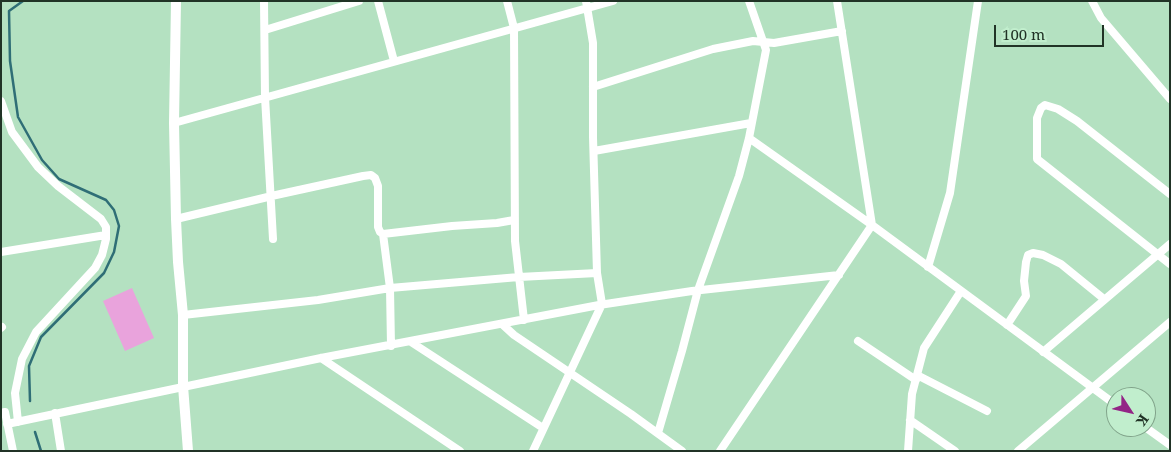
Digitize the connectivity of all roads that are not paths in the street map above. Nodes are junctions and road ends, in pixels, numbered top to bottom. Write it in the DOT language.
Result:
graph roads {
  1 [pos="176,1"];
  2 [pos="264,1"];
  3 [pos="359,1"];
  4 [pos="378,1"];
  5 [pos="507,1"];
  6 [pos="613,1"];
  7 [pos="749,1"];
  8 [pos="837,1"];
  9 [pos="978,1"];
  10 [pos="1092,1"];
  11 [pos="587,5"];
  12 [pos="514,28"];
  13 [pos="264,30"];
  14 [pos="842,31"];
  15 [pos="764,42"];
  16 [pos="394,61"];
  17 [pos="593,87"];
  18 [pos="265,96"];
  19 [pos="1170,99"];
  20 [pos="1,101"];
  21 [pos="174,123"];
  22 [pos="751,123"];
  23 [pos="749,138"];
  24 [pos="594,151"];
  25 [pos="1170,194"];
  26 [pos="271,196"];
  27 [pos="176,219"];
  28 [pos="514,220"];
  29 [pos="872,225"];
  30 [pos="383,234"];
  31 [pos="106,235"];
  32 [pos="273,239"];
  33 [pos="1170,244"];
  34 [pos="1,252"];
  35 [pos="1158,254"];
  36 [pos="1170,264"];
  37 [pos="928,267"];
  38 [pos="597,273"];
  39 [pos="839,275"];
  40 [pos="519,277"];
  41 [pos="390,288"];
  42 [pos="698,290"];
  43 [pos="961,290"];
  44 [pos="1104,299"];
  45 [pos="602,304"];
  46 [pos="182,315"];
  47 [pos="524,320"];
  48 [pos="1170,322"];
  49 [pos="502,324"];
  50 [pos="1007,325"];
  51 [pos="858,341"];
  52 [pos="411,342"];
  53 [pos="391,346"];
  54 [pos="1044,352"];
  55 [pos="321,358"];
  56 [pos="569,373"];
  57 [pos="916,378"];
  58 [pos="183,386"];
  59 [pos="1092,388"];
  60 [pos="1106,398"];
  61 [pos="987,411"];
  62 [pos="1,413"];
  63 [pos="55,414"];
  64 [pos="910,420"];
  65 [pos="18,422"];
  66 [pos="8,424"];
  67 [pos="544,428"];
  68 [pos="658,433"];
  69 [pos="1156,435"];
  70 [pos="1170,445"];
  71 [pos="13,451"];
  72 [pos="61,451"];
  73 [pos="188,451"];
  74 [pos="460,451"];
  75 [pos="533,451"];
  76 [pos="682,451"];
  77 [pos="720,451"];
  78 [pos="908,451"];
  79 [pos="956,451"];
  80 [pos="1018,451"];
  1 -- 21 [label="street"];
  2 -- 13 [label="street"];
  3 -- 13 [label="street"];
  4 -- 16 [label="street"];
  5 -- 12 [label="street"];
  6 -- 11 [label="street"];
  7 -- 15 [label="street"];
  8 -- 14 [label="street"];
  9 -- 37 [label="street"];
  10 -- 19 [label="street"];
  11 -- 12 [label="street"];
  11 -- 17 [label="street"];
  12 -- 16 [label="street"];
  12 -- 28 [label="street"];
  13 -- 18 [label="street"];
  14 -- 15 [label="street"];
  14 -- 29 [label="street"];
  15 -- 17 [label="street"];
  15 -- 22 [label="street"];
  16 -- 18 [label="street"];
  17 -- 24 [label="street"];
  18 -- 21 [label="street"];
  18 -- 26 [label="street"];
  20 -- 31 [label="street"];
  21 -- 27 [label="street"];
  22 -- 23 [label="street"];
  22 -- 24 [label="street"];
  23 -- 29 [label="street"];
  23 -- 42 [label="street"];
  24 -- 38 [label="street"];
  25 -- 35 [label="street"];
  26 -- 27 [label="street"];
  26 -- 30 [label="street"];
  26 -- 32 [label="street"];
  27 -- 46 [label="street"];
  28 -- 30 [label="street"];
  28 -- 40 [label="street"];
  29 -- 37 [label="street"];
  29 -- 39 [label="street"];
  30 -- 41 [label="street"];
  31 -- 34 [label="street"];
  31 -- 65 [label="street"];
  33 -- 35 [label="street"];
  35 -- 36 [label="street"];
  35 -- 44 [label="street"];
  37 -- 43 [label="street"];
  38 -- 40 [label="street"];
  38 -- 45 [label="street"];
  39 -- 42 [label="street"];
  39 -- 77 [label="street"];
  40 -- 41 [label="street"];
  40 -- 47 [label="street"];
  41 -- 46 [label="street"];
  41 -- 53 [label="street"];
  42 -- 45 [label="street"];
  42 -- 68 [label="street"];
  43 -- 50 [label="street"];
  43 -- 57 [label="street"];
  44 -- 50 [label="street"];
  44 -- 54 [label="street"];
  45 -- 47 [label="street"];
  45 -- 56 [label="street"];
  46 -- 58 [label="street"];
  47 -- 49 [label="street"];
  48 -- 59 [label="street"];
  49 -- 52 [label="street"];
  49 -- 56 [label="street"];
  50 -- 54 [label="street"];
  51 -- 57 [label="street"];
  52 -- 53 [label="street"];
  52 -- 67 [label="street"];
  53 -- 55 [label="street"];
  54 -- 59 [label="street"];
  55 -- 58 [label="street"];
  55 -- 74 [label="street"];
  56 -- 67 [label="street"];
  56 -- 68 [label="street"];
  57 -- 61 [label="street"];
  57 -- 64 [label="street"];
  58 -- 63 [label="street"];
  58 -- 73 [label="street"];
  59 -- 60 [label="street"];
  59 -- 80 [label="street"];
  62 -- 66 [label="street"];
  63 -- 65 [label="street"];
  63 -- 72 [label="street"];
  64 -- 78 [label="street"];
  64 -- 79 [label="street"];
  65 -- 66 [label="street"];
  66 -- 71 [label="street"];
  67 -- 75 [label="street"];
  68 -- 76 [label="street"];
  69 -- 70 [label="street"];
}
